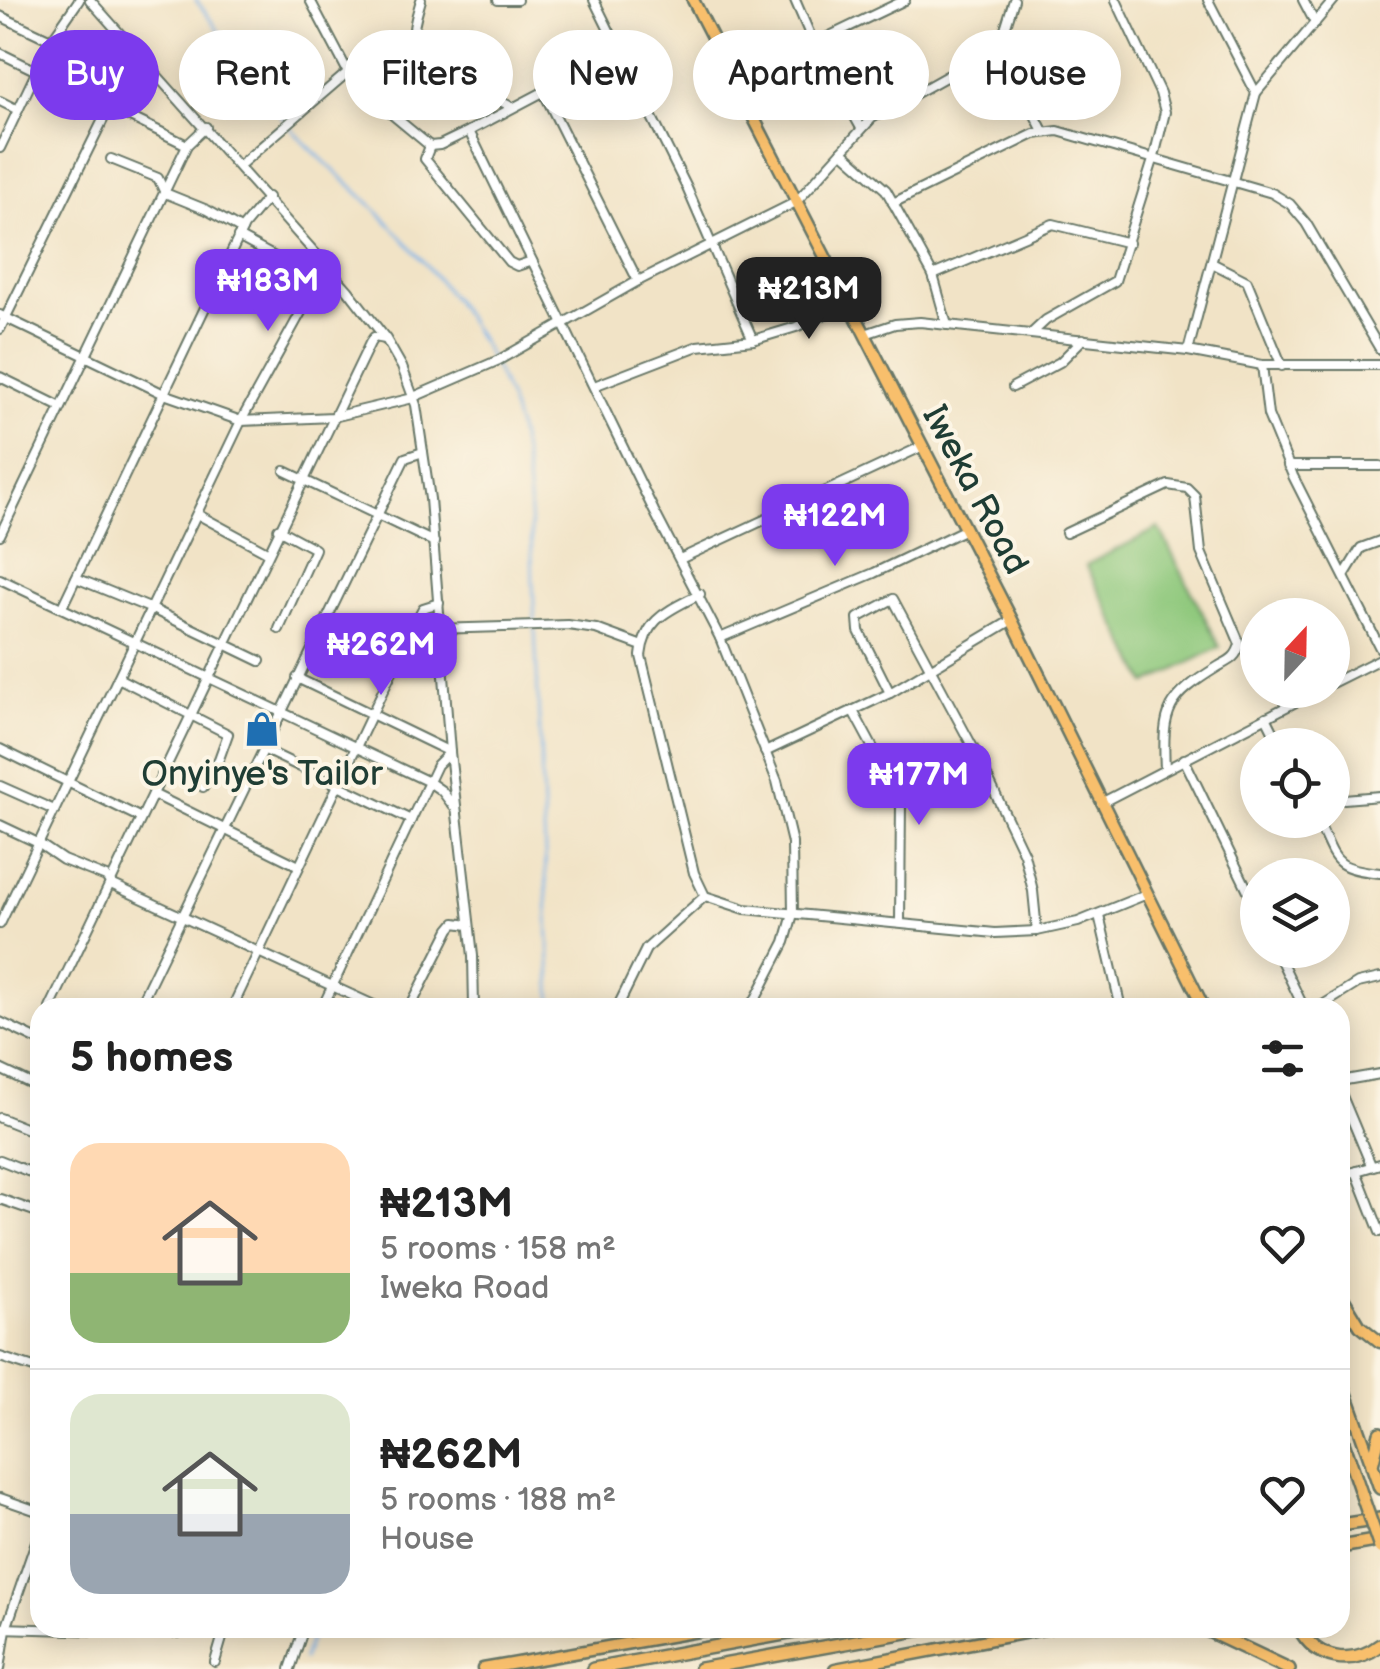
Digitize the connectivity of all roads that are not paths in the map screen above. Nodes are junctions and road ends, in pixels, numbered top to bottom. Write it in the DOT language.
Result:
graph roads {
  1 [pos="78,0"];
  2 [pos="90,0"];
  3 [pos="310,0"];
  4 [pos="420,0"];
  5 [pos="498,0"];
  6 [pos="516,0"];
  7 [pos="594,0"];
  8 [pos="692,0"];
  9 [pos="795,0"];
  10 [pos="905,0"];
  11 [pos="1014,0"];
  12 [pos="1116,0"];
  13 [pos="1208,0"];
  14 [pos="1303,0"];
  15 [pos="1334,0"];
  16 [pos="0,16"];
  17 [pos="1315,22"];
  18 [pos="32,30"];
  19 [pos="58,30"];
  20 [pos="118,30"];
  21 [pos="413,30"];
  22 [pos="608,30"];
  23 [pos="708,30"];
  24 [pos="808,30"];
  25 [pos="843,30"];
  26 [pos="1003,30"];
  27 [pos="0,53"];
  28 [pos="345,66"];
  29 [pos="30,68"];
  30 [pos="949,73"];
  31 [pos="159,75"];
  32 [pos="345,75"];
  33 [pos="30,85"];
  34 [pos="1256,94"];
  35 [pos="0,101"];
  36 [pos="18,110"];
  37 [pos="102,120"];
  38 [pos="136,120"];
  39 [pos="399,120"];
  40 [pos="489,120"];
  41 [pos="557,120"];
  42 [pos="652,120"];
  43 [pos="755,120"];
  44 [pos="857,120"];
  45 [pos="1037,120"];
  46 [pos="206,127"];
  47 [pos="861,128"];
  48 [pos="469,131"];
  49 [pos="1043,131"];
  50 [pos="188,145"];
  51 [pos="430,146"];
  52 [pos="0,148"];
  53 [pos="842,152"];
  54 [pos="1154,156"];
  55 [pos="111,159"];
  56 [pos="240,165"];
  57 [pos="1233,181"];
  58 [pos="165,194"];
  59 [pos="268,197"];
  60 [pos="796,202"];
  61 [pos="893,203"];
  62 [pos="240,233"];
  63 [pos="1128,243"];
  64 [pos="713,244"];
  65 [pos="532,260"];
  66 [pos="1212,263"];
  67 [pos="327,265"];
  68 [pos="933,275"];
  69 [pos="638,282"];
  70 [pos="256,300"];
  71 [pos="850,304"];
  72 [pos="3,316"];
  73 [pos="947,324"];
  74 [pos="566,325"];
  75 [pos="0,329"];
  76 [pos="1032,333"];
  77 [pos="864,334"];
  78 [pos="386,339"];
  79 [pos="1083,339"];
  80 [pos="753,340"];
  81 [pos="1380,349"];
  82 [pos="1188,351"];
  83 [pos="85,356"];
  84 [pos="1262,365"];
  85 [pos="1380,365"];
  86 [pos="1282,366"];
  87 [pos="0,378"];
  88 [pos="594,386"];
  89 [pos="1013,387"];
  90 [pos="164,394"];
  91 [pos="413,396"];
  92 [pos="61,407"];
  93 [pos="333,418"];
  94 [pos="241,421"];
  95 [pos="922,447"];
  96 [pos="423,452"];
  97 [pos="1288,466"];
  98 [pos="1380,466"];
  99 [pos="285,471"];
  100 [pos="302,479"];
  101 [pos="197,514"];
  102 [pos="376,516"];
  103 [pos="278,529"];
  104 [pos="964,530"];
  105 [pos="1066,533"];
  106 [pos="0,535"];
  107 [pos="1380,541"];
  108 [pos="434,542"];
  109 [pos="267,552"];
  110 [pos="680,559"];
  111 [pos="1345,574"];
  112 [pos="76,578"];
  113 [pos="0,579"];
  114 [pos="700,594"];
  115 [pos="439,603"];
  116 [pos="62,608"];
  117 [pos="152,609"];
  118 [pos="1012,620"];
  119 [pos="280,629"];
  120 [pos="438,629"];
  121 [pos="720,638"];
  122 [pos="136,644"];
  123 [pos="223,644"];
  124 [pos="642,646"];
  125 [pos="1380,648"];
  126 [pos="1380,659"];
  127 [pos="260,661"];
  128 [pos="930,668"];
  129 [pos="1350,674"];
  130 [pos="118,678"];
  131 [pos="208,678"];
  132 [pos="297,678"];
  133 [pos="890,692"];
  134 [pos="1284,708"];
  135 [pos="853,710"];
  136 [pos="190,714"];
  137 [pos="280,714"];
  138 [pos="372,714"];
  139 [pos="1266,717"];
  140 [pos="1272,728"];
  141 [pos="0,748"];
  142 [pos="263,749"];
  143 [pos="355,749"];
  144 [pos="450,752"];
  145 [pos="766,752"];
  146 [pos="977,755"];
  147 [pos="1184,759"];
  148 [pos="1166,768"];
  149 [pos="206,779"];
  150 [pos="428,782"];
  151 [pos="70,783"];
  152 [pos="338,784"];
  153 [pos="0,786"];
  154 [pos="152,794"];
  155 [pos="1380,796"];
  156 [pos="1350,798"];
  157 [pos="901,800"];
  158 [pos="1101,803"];
  159 [pos="54,810"];
  160 [pos="457,810"];
  161 [pos="140,818"];
  162 [pos="411,820"];
  163 [pos="0,825"];
  164 [pos="224,830"];
  165 [pos="1326,838"];
  166 [pos="38,843"];
  167 [pos="298,866"];
  168 [pos="1380,872"];
  169 [pos="1240,874"];
  170 [pos="111,884"];
  171 [pos="1146,894"];
  172 [pos="705,896"];
  173 [pos="3,912"];
  174 [pos="793,914"];
  175 [pos="1098,914"];
  176 [pos="182,919"];
  177 [pos="900,922"];
  178 [pos="0,924"];
  179 [pos="469,925"];
  180 [pos="1037,930"];
  181 [pos="258,952"];
  182 [pos="1285,968"];
  183 [pos="1380,978"];
  184 [pos="332,985"];
  185 [pos="55,998"];
  186 [pos="143,998"];
  187 [pos="237,998"];
  188 [pos="326,998"];
  189 [pos="359,998"];
  190 [pos="415,998"];
  191 [pos="473,998"];
  192 [pos="622,998"];
  193 [pos="756,998"];
  194 [pos="1118,998"];
  195 [pos="1199,998"];
  196 [pos="1299,998"];
  197 [pos="1334,998"];
  198 [pos="0,1022"];
  199 [pos="30,1036"];
  200 [pos="0,1069"];
  201 [pos="1380,1074"];
  202 [pos="1350,1079"];
  203 [pos="30,1083"];
  204 [pos="1350,1112"];
  205 [pos="0,1118"];
  206 [pos="30,1130"];
  207 [pos="0,1160"];
  208 [pos="1376,1165"];
  209 [pos="1356,1171"];
  210 [pos="30,1172"];
  211 [pos="1350,1173"];
  212 [pos="0,1199"];
  213 [pos="30,1210"];
  214 [pos="1380,1232"];
  215 [pos="1350,1310"];
  216 [pos="1380,1342"];
  217 [pos="0,1357"];
  218 [pos="30,1367"];
  219 [pos="1350,1403"];
  220 [pos="1380,1433"];
  221 [pos="1350,1464"];
  222 [pos="1372,1465"];
  223 [pos="1380,1488"];
  224 [pos="0,1498"];
  225 [pos="30,1508"];
  226 [pos="1380,1519"];
  227 [pos="1350,1524"];
  228 [pos="1380,1544"];
  229 [pos="1350,1546"];
  230 [pos="30,1556"];
  231 [pos="3,1628"];
  232 [pos="30,1628"];
  233 [pos="222,1638"];
  234 [pos="301,1638"];
  235 [pos="658,1638"];
  236 [pos="763,1638"];
  237 [pos="872,1638"];
  238 [pos="998,1638"];
  239 [pos="1223,1638"];
  240 [pos="1307,1638"];
  241 [pos="1380,1645"];
  242 [pos="215,1662"];
  243 [pos="0,1669"];
  244 [pos="290,1669"];
  245 [pos="483,1669"];
  246 [pos="593,1669"];
  247 [pos="700,1669"];
  248 [pos="835,1669"];
  249 [pos="1289,1669"];
  1 -- 19 [label="street"];
  2 -- 20 [label="street"];
  3 -- 28 [label="street"];
  4 -- 21 [label="street"];
  5 -- 6 [label="street"];
  7 -- 22 [label="street"];
  8 -- 23 [label="main road, Iweka Road"];
  9 -- 24 [label="street"];
  10 -- 25 [label="street"];
  11 -- 26 [label="street"];
  12 -- 54 [label="street"];
  13 -- 34 [label="street"];
  14 -- 17 [label="street"];
  15 -- 17 [label="street"];
  16 -- 18 [label="street"];
  17 -- 34 [label="street"];
  27 -- 29 [label="street"];
  30 -- 47 [label="street"];
  31 -- 46 [label="street"];
  32 -- 56 [label="street"];
  33 -- 36 [label="street"];
  34 -- 57 [label="street"];
  35 -- 36 [label="street"];
  36 -- 52 [label="street"];
  37 -- 72 [label="street"];
  38 -- 50 [label="street"];
  39 -- 51 [label="street"];
  40 -- 48 [label="street"];
  41 -- 69 [label="street"];
  42 -- 64 [label="street"];
  43 -- 60 [label="main road, Iweka Road"];
  44 -- 47 [label="street"];
  45 -- 49 [label="street"];
  46 -- 50 [label="street"];
  46 -- 56 [label="street"];
  47 -- 53 [label="street"];
  48 -- 51 [label="street"];
  48 -- 65 [label="street"];
  49 -- 54 [label="street"];
  49 -- 61 [label="street"];
  50 -- 58 [label="street"];
  51 -- 65 [label="street"];
  53 -- 60 [label="street"];
  53 -- 61 [label="street"];
  54 -- 57 [label="street"];
  54 -- 63 [label="street"];
  55 -- 58 [label="street"];
  56 -- 59 [label="street"];
  57 -- 66 [label="street"];
  57 -- 81 [label="street"];
  58 -- 62 [label="street"];
  58 -- 83 [label="street"];
  59 -- 62 [label="street"];
  59 -- 67 [label="street"];
  60 -- 64 [label="street"];
  60 -- 71 [label="main road, Iweka Road"];
  61 -- 68 [label="street"];
  62 -- 70 [label="street"];
  62 -- 90 [label="street"];
  63 -- 68 [label="street"];
  63 -- 76 [label="street"];
  64 -- 69 [label="street"];
  64 -- 80 [label="street"];
  65 -- 74 [label="street"];
  66 -- 82 [label="street"];
  66 -- 86 [label="street"];
  67 -- 78 [label="street"];
  67 -- 94 [label="street"];
  68 -- 73 [label="street"];
  69 -- 74 [label="street"];
  71 -- 77 [label="main road, Iweka Road"];
  71 -- 80 [label="street"];
  72 -- 75 [label="street"];
  72 -- 83 [label="street"];
  73 -- 76 [label="street"];
  73 -- 77 [label="street"];
  74 -- 88 [label="street"];
  74 -- 91 [label="street"];
  76 -- 79 [label="street"];
  77 -- 95 [label="main road, Iweka Road"];
  78 -- 91 [label="street"];
  78 -- 93 [label="street"];
  79 -- 82 [label="street"];
  79 -- 89 [label="street"];
  80 -- 88 [label="street"];
  82 -- 84 [label="street"];
  83 -- 90 [label="street"];
  83 -- 92 [label="street"];
  84 -- 86 [label="street"];
  84 -- 97 [label="street"];
  85 -- 86 [label="street"];
  87 -- 92 [label="street"];
  88 -- 110 [label="street"];
  90 -- 94 [label="street"];
  90 -- 112 [label="street"];
  91 -- 93 [label="street"];
  91 -- 96 [label="street"];
  92 -- 106 [label="street"];
  93 -- 94 [label="street"];
  93 -- 100 [label="street"];
  94 -- 101 [label="street"];
  95 -- 104 [label="main road, Iweka Road"];
  95 -- 110 [label="street"];
  96 -- 102 [label="street"];
  96 -- 108 [label="street"];
  97 -- 98 [label="street"];
  97 -- 111 [label="street"];
  99 -- 100 [label="street"];
  100 -- 102 [label="street"];
  100 -- 103 [label="street"];
  101 -- 109 [label="street"];
  101 -- 117 [label="street"];
  102 -- 108 [label="street"];
  102 -- 132 [label="street"];
  103 -- 109 [label="street"];
  103 -- 119 [label="street"];
  104 -- 118 [label="main road, Iweka Road"];
  104 -- 121 [label="street"];
  105 -- 148 [label="street"];
  107 -- 111 [label="street"];
  108 -- 115 [label="street"];
  109 -- 123 [label="street"];
  110 -- 114 [label="street"];
  111 -- 125 [label="street"];
  112 -- 116 [label="street"];
  112 -- 117 [label="street"];
  113 -- 116 [label="street"];
  114 -- 121 [label="street"];
  114 -- 124 [label="street"];
  115 -- 120 [label="street"];
  115 -- 138 [label="street"];
  116 -- 122 [label="street"];
  117 -- 122 [label="street"];
  117 -- 123 [label="street"];
  118 -- 128 [label="street"];
  118 -- 158 [label="main road, Iweka Road"];
  120 -- 124 [label="street"];
  120 -- 144 [label="street"];
  121 -- 145 [label="street"];
  122 -- 130 [label="street"];
  122 -- 131 [label="street"];
  123 -- 127 [label="street"];
  123 -- 131 [label="street"];
  124 -- 172 [label="street"];
  126 -- 129 [label="street"];
  128 -- 133 [label="street"];
  128 -- 133 [label="street"];
  128 -- 146 [label="street"];
  130 -- 136 [label="street"];
  130 -- 151 [label="street"];
  131 -- 136 [label="street"];
  131 -- 137 [label="street"];
  132 -- 137 [label="street"];
  132 -- 138 [label="street"];
  133 -- 135 [label="street"];
  134 -- 139 [label="street"];
  135 -- 145 [label="street"];
  135 -- 157 [label="street"];
  136 -- 149 [label="street"];
  136 -- 154 [label="street"];
  137 -- 142 [label="street"];
  137 -- 143 [label="street"];
  138 -- 143 [label="street"];
  138 -- 144 [label="street"];
  139 -- 140 [label="street"];
  139 -- 147 [label="street"];
  141 -- 151 [label="street"];
  142 -- 152 [label="street"];
  142 -- 164 [label="street"];
  143 -- 150 [label="street"];
  143 -- 152 [label="street"];
  144 -- 150 [label="street"];
  144 -- 160 [label="street"];
  145 -- 174 [label="street"];
  146 -- 157 [label="street"];
  146 -- 180 [label="street"];
  147 -- 148 [label="street"];
  147 -- 169 [label="street"];
  148 -- 158 [label="street"];
  150 -- 160 [label="street"];
  150 -- 162 [label="street"];
  151 -- 159 [label="street"];
  151 -- 161 [label="street"];
  152 -- 162 [label="street"];
  152 -- 167 [label="street"];
  153 -- 159 [label="street"];
  154 -- 161 [label="street"];
  154 -- 164 [label="street"];
  155 -- 156 [label="street"];
  157 -- 177 [label="street"];
  158 -- 171 [label="main road, Iweka Road"];
  159 -- 166 [label="street"];
  160 -- 179 [label="street"];
  161 -- 170 [label="street"];
  162 -- 184 [label="street"];
  163 -- 166 [label="street"];
  164 -- 167 [label="street"];
  164 -- 176 [label="street"];
  165 -- 168 [label="street"];
  166 -- 170 [label="street"];
  166 -- 173 [label="street"];
  167 -- 181 [label="street"];
  170 -- 176 [label="street"];
  170 -- 185 [label="street"];
  171 -- 175 [label="street"];
  171 -- 195 [label="main road, Iweka Road"];
  172 -- 174 [label="street"];
  172 -- 192 [label="street"];
  173 -- 178 [label="street"];
  174 -- 177 [label="street"];
  174 -- 193 [label="street"];
  175 -- 180 [label="street"];
  175 -- 194 [label="street"];
  176 -- 181 [label="street"];
  176 -- 186 [label="street"];
  177 -- 180 [label="street"];
  179 -- 190 [label="street"];
  179 -- 191 [label="street"];
  181 -- 184 [label="street"];
  181 -- 187 [label="street"];
  182 -- 196 [label="street"];
  183 -- 197 [label="street"];
  184 -- 188 [label="street"];
  184 -- 189 [label="street"];
  198 -- 199 [label="street"];
  200 -- 203 [label="street"];
  201 -- 202 [label="street"];
  204 -- 208 [label="street"];
  205 -- 206 [label="street"];
  207 -- 210 [label="street"];
  208 -- 209 [label="street"];
  209 -- 211 [label="street"];
  209 -- 214 [label="street"];
  212 -- 213 [label="street"];
  215 -- 216 [label="main road"];
  217 -- 218 [label="street"];
  219 -- 222 [label="main road"];
  220 -- 222 [label="highway"];
  221 -- 228 [label="highway, bridge"];
  222 -- 223 [label="highway"];
  224 -- 225 [label="street"];
  226 -- 227 [label="highway"];
  228 -- 229 [label="highway"];
  230 -- 231 [label="street"];
  231 -- 232 [label="street"];
  231 -- 243 [label="street"];
  233 -- 242 [label="street"];
  234 -- 244 [label="street"];
  235 -- 245 [label="main road"];
  236 -- 246 [label="highway"];
  237 -- 247 [label="highway"];
  238 -- 248 [label="main road"];
  239 -- 249 [label="highway"];
  240 -- 241 [label="highway"];
}
